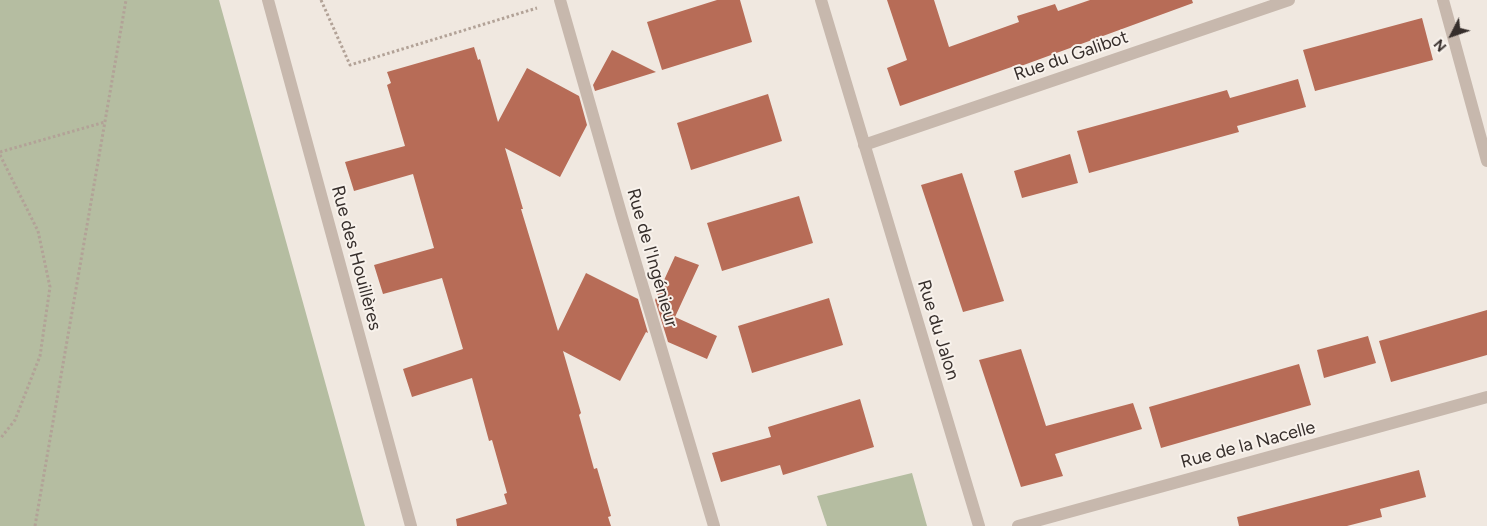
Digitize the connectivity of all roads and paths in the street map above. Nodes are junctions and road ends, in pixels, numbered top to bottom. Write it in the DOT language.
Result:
graph roads {
  1 [pos="126,0"];
  2 [pos="268,0"];
  3 [pos="321,0"];
  4 [pos="560,0"];
  5 [pos="821,0"];
  6 [pos="1289,0"];
  7 [pos="1443,0"];
  8 [pos="105,122"];
  9 [pos="864,145"];
  10 [pos="0,153"];
  11 [pos="1487,161"];
  12 [pos="1487,397"];
  13 [pos="0,439"];
  14 [pos="35,526"];
  15 [pos="411,526"];
  16 [pos="714,526"];
  17 [pos="979,526"];
  18 [pos="1018,526"];
  1 -- 8 [label="path"];
  2 -- 15 [label="street, Rue des Houillères"];
  3 -- 4 [label="path"];
  4 -- 16 [label="street, Rue de l'Ingénieur"];
  5 -- 9 [label="street, Rue du Jalon"];
  6 -- 9 [label="street, Rue du Galibot"];
  7 -- 11 [label="street"];
  8 -- 10 [label="path"];
  8 -- 14 [label="path"];
  9 -- 17 [label="street, Rue du Jalon"];
  10 -- 13 [label="path"];
  12 -- 18 [label="street, Rue de la Nacelle"];
}
